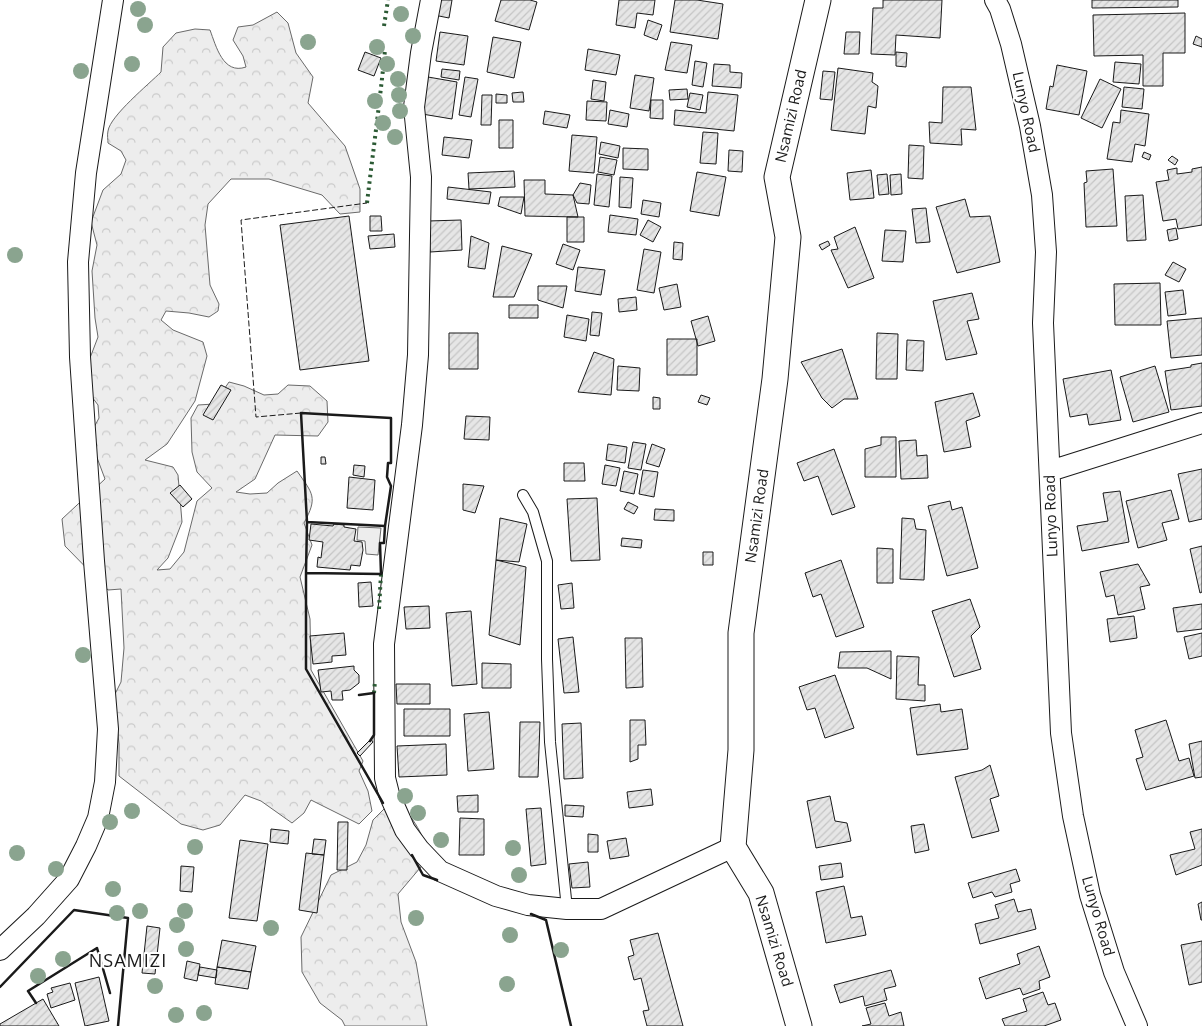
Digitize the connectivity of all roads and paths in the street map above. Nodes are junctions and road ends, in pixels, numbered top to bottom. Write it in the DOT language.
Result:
graph roads {
  1 [pos="114,0"];
  2 [pos="431,0"];
  3 [pos="818,0"];
  4 [pos="995,0"];
  5 [pos="1202,423"];
  6 [pos="1050,471"];
  7 [pos="522,495"];
  8 [pos="733,848"];
  9 [pos="567,909"];
  10 [pos="0,950"];
  11 [pos="798,1026"];
  12 [pos="1138,1026"];
  1 -- 10 [label="street"];
  2 -- 9 [label="street"];
  3 -- 8 [label="street, Nsamizi Road"];
  4 -- 6 [label="street, Lunyo Road"];
  5 -- 6 [label="street"];
  6 -- 12 [label="street, Lunyo Road"];
  7 -- 9 [label="lane"];
  8 -- 9 [label="street"];
  8 -- 11 [label="street, Nsamizi Road"];
}
